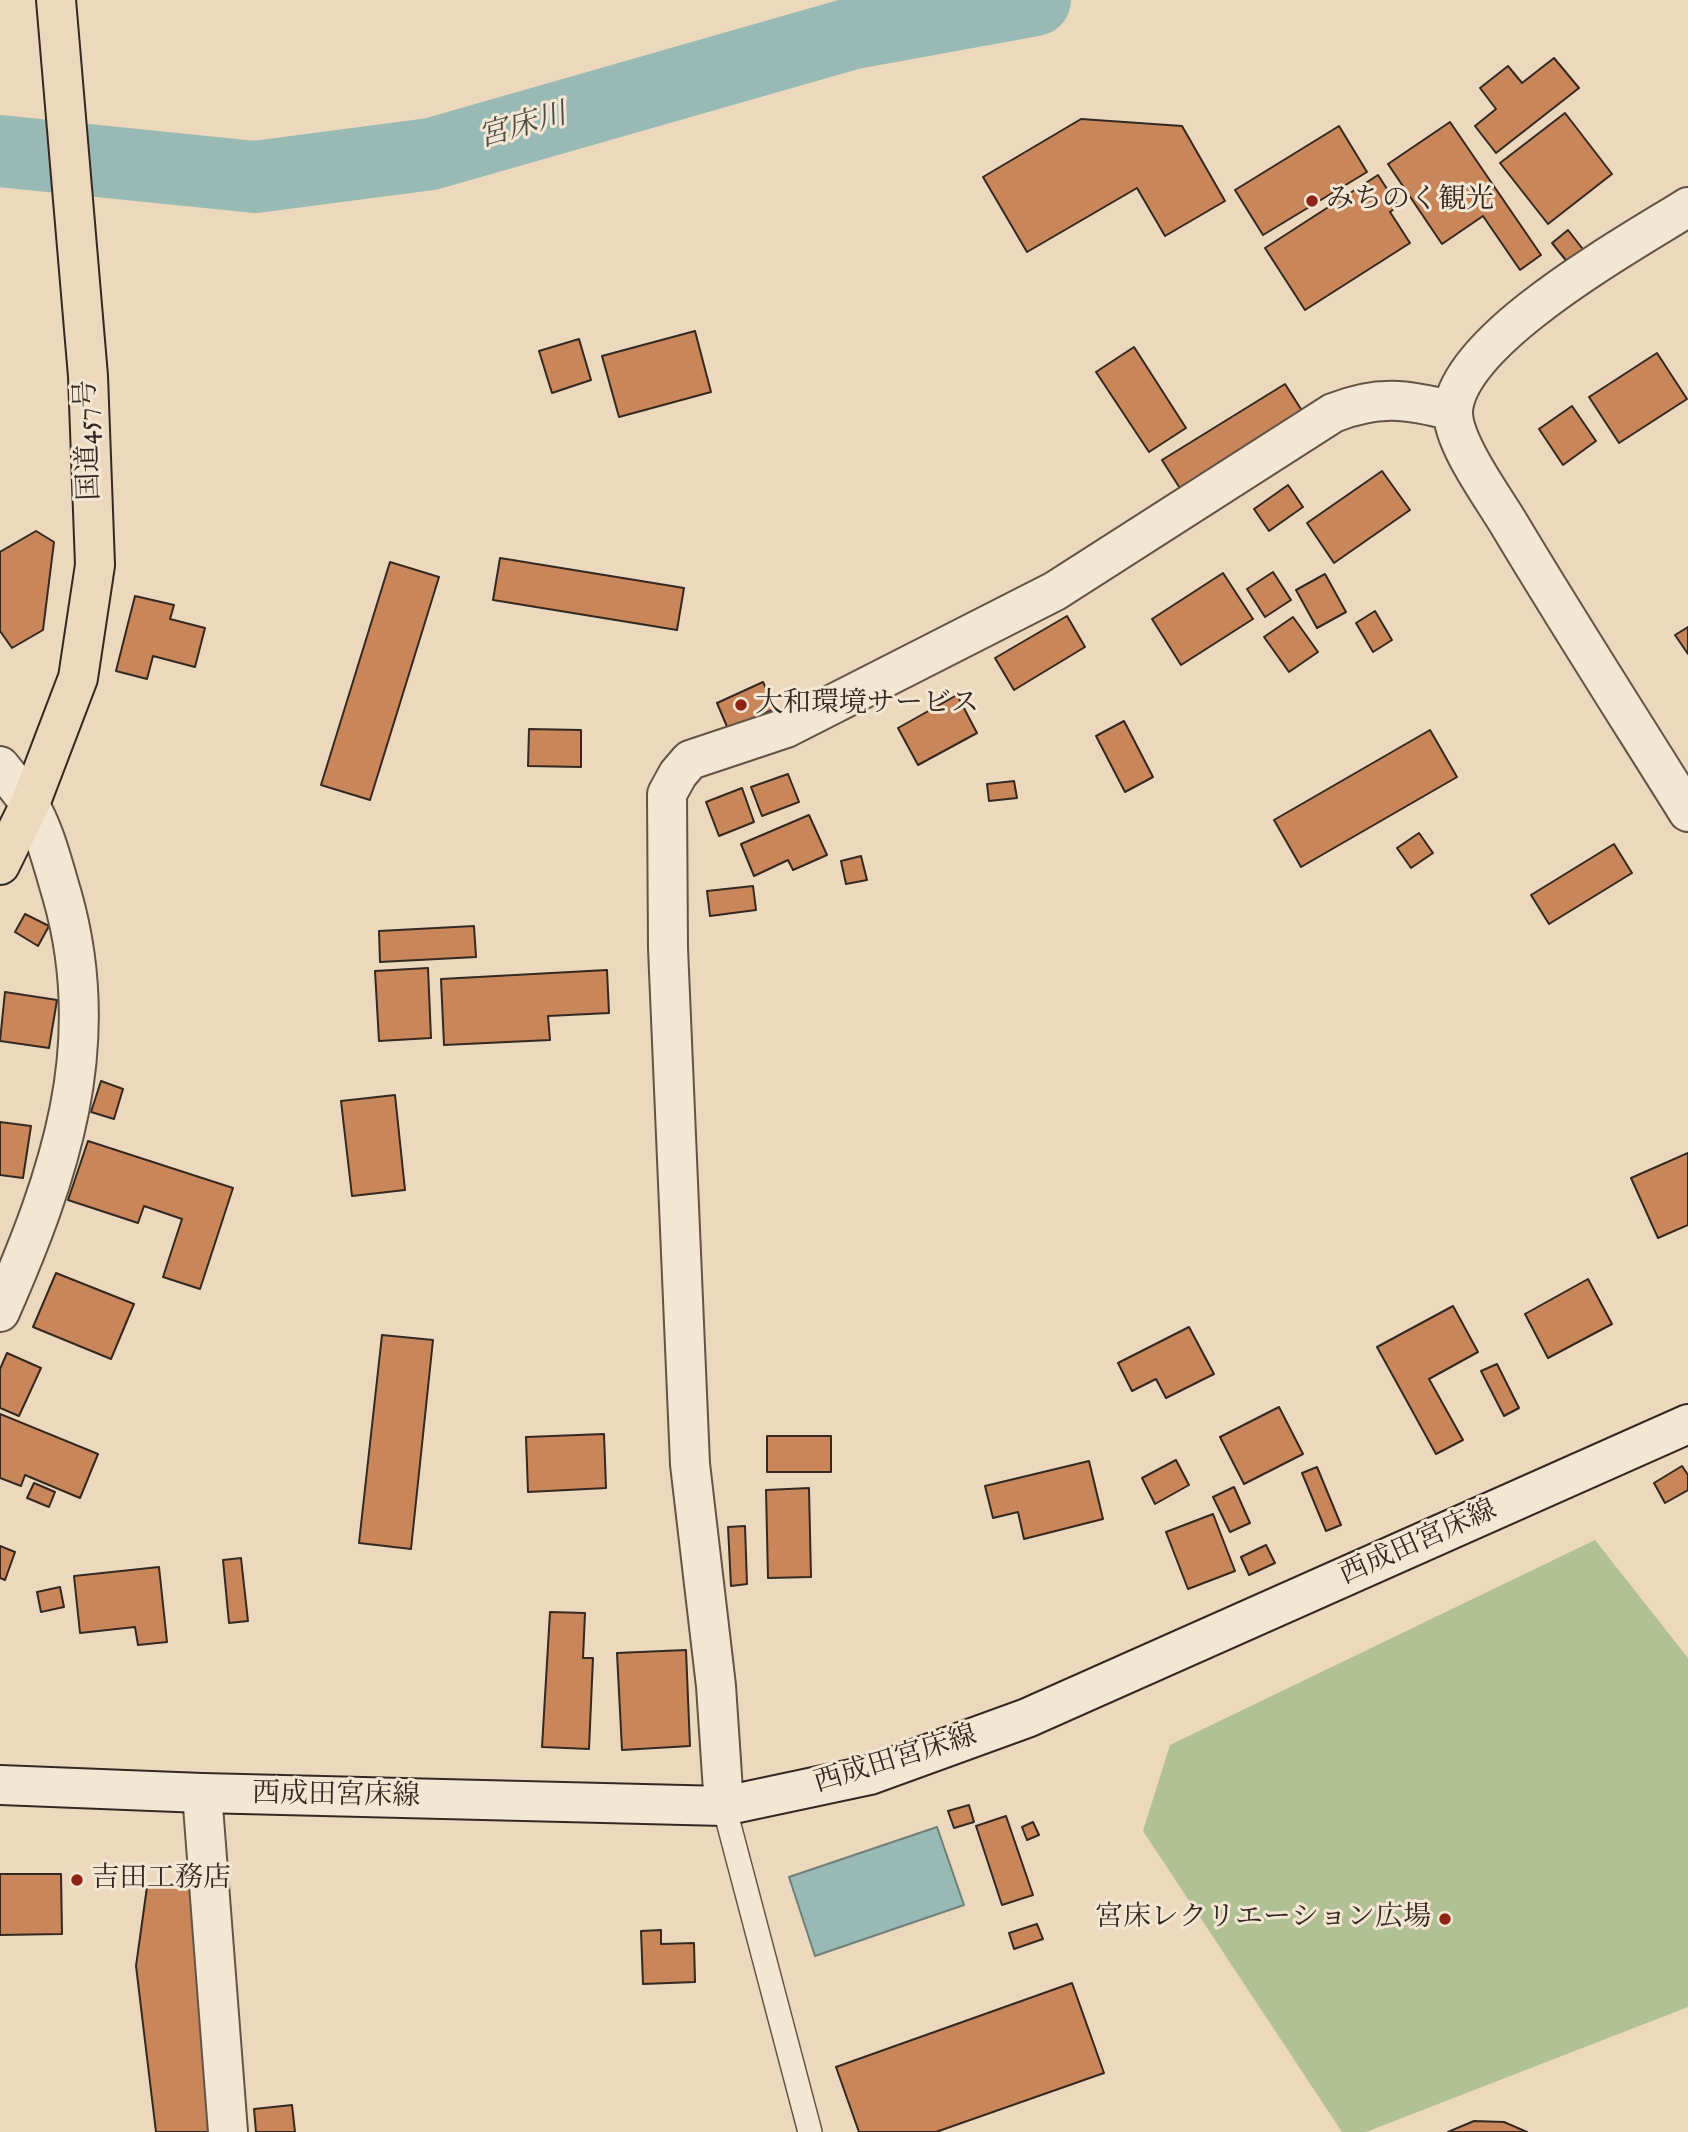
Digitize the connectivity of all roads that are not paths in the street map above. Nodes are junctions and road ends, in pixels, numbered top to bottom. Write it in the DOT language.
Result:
graph roads {
  1 [pos="56,0"];
  2 [pos="1688,207"];
  3 [pos="1453,411"];
  4 [pos="0,766"];
  5 [pos="30,804"];
  6 [pos="1688,812"];
  7 [pos="0,865"];
  8 [pos="0,1312"];
  9 [pos="1688,1424"];
  10 [pos="0,1785"];
  11 [pos="202,1793"];
  12 [pos="724,1807"];
  13 [pos="228,2132"];
  14 [pos="810,2132"];
  1 -- 5 [label="highway, 国道457号"];
  2 -- 3 [label="street"];
  3 -- 6 [label="street"];
  3 -- 12 [label="street"];
  4 -- 5 [label="street"];
  5 -- 7 [label="highway, 国道457号"];
  5 -- 8 [label="street"];
  9 -- 12 [label="street, 西成田宮床線"];
  10 -- 11 [label="street, 西成田宮床線"];
  11 -- 12 [label="street, 西成田宮床線"];
  11 -- 13 [label="street"];
  12 -- 14 [label="lane"];
}
